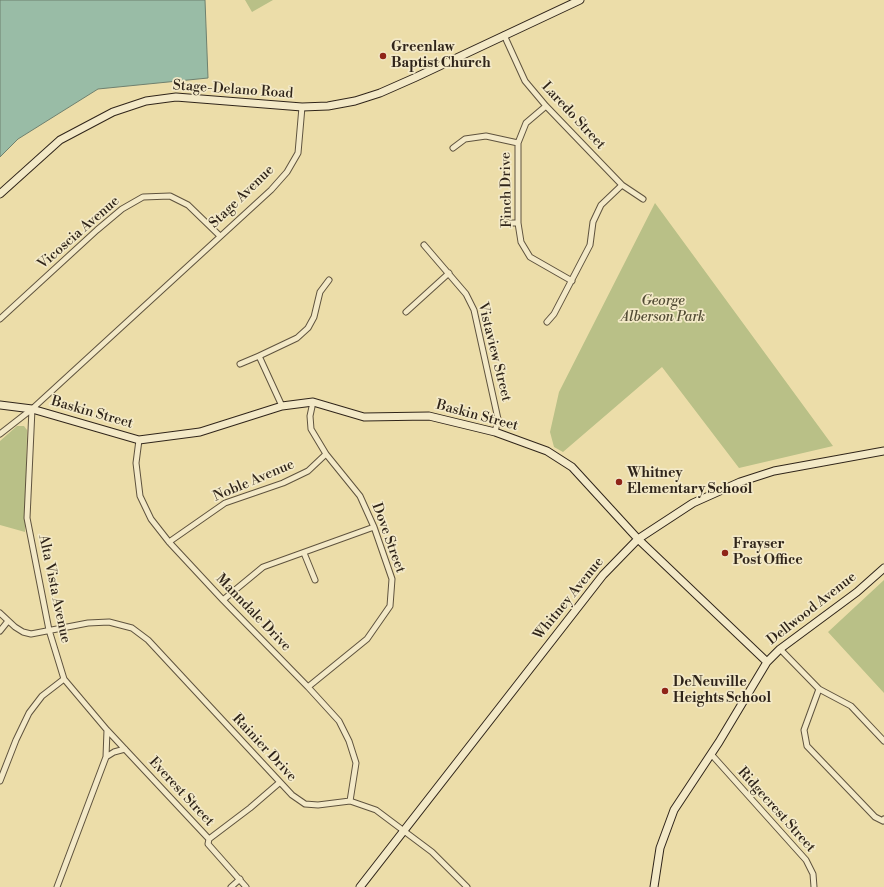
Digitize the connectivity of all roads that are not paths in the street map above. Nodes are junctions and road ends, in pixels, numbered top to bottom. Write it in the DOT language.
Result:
graph roads {
  1 [pos="580,0"];
  2 [pos="504,35"];
  3 [pos="546,106"];
  4 [pos="302,108"];
  5 [pos="518,143"];
  6 [pos="453,148"];
  7 [pos="622,185"];
  8 [pos="0,194"];
  9 [pos="643,200"];
  10 [pos="504,223"];
  11 [pos="518,223"];
  12 [pos="220,236"];
  13 [pos="424,245"];
  14 [pos="449,272"];
  15 [pos="329,280"];
  16 [pos="572,281"];
  17 [pos="406,312"];
  18 [pos="0,320"];
  19 [pos="547,322"];
  20 [pos="260,356"];
  21 [pos="240,364"];
  22 [pos="313,402"];
  23 [pos="0,405"];
  24 [pos="282,406"];
  25 [pos="32,409"];
  26 [pos="496,432"];
  27 [pos="0,434"];
  28 [pos="139,440"];
  29 [pos="884,451"];
  30 [pos="326,454"];
  31 [pos="374,527"];
  32 [pos="638,539"];
  33 [pos="169,542"];
  34 [pos="304,552"];
  35 [pos="884,568"];
  36 [pos="315,580"];
  37 [pos="223,600"];
  38 [pos="0,613"];
  39 [pos="8,621"];
  40 [pos="0,630"];
  41 [pos="49,630"];
  42 [pos="780,649"];
  43 [pos="767,662"];
  44 [pos="64,679"];
  45 [pos="308,686"];
  46 [pos="819,689"];
  47 [pos="107,730"];
  48 [pos="884,742"];
  49 [pos="125,750"];
  50 [pos="710,754"];
  51 [pos="106,757"];
  52 [pos="0,781"];
  53 [pos="279,783"];
  54 [pos="350,801"];
  55 [pos="883,820"];
  56 [pos="404,830"];
  57 [pos="209,839"];
  58 [pos="240,879"];
  59 [pos="57,887"];
  60 [pos="231,887"];
  61 [pos="246,887"];
  62 [pos="360,887"];
  63 [pos="467,887"];
  64 [pos="654,887"];
  65 [pos="814,887"];
  1 -- 2 [label="main road"];
  2 -- 3 [label="street, Laredo Street"];
  2 -- 4 [label="main road"];
  3 -- 5 [label="street, Finch Drive"];
  3 -- 7 [label="street, Laredo Street"];
  4 -- 8 [label="main road, Stage-Delano Road"];
  4 -- 12 [label="street, Stage Avenue"];
  5 -- 6 [label="street"];
  5 -- 11 [label="street, Finch Drive"];
  7 -- 9 [label="street, Laredo Street"];
  7 -- 16 [label="street"];
  10 -- 11 [label="street"];
  11 -- 16 [label="street, Finch Drive"];
  12 -- 18 [label="street, Vicoscia Avenue"];
  12 -- 25 [label="street, Stage Avenue"];
  13 -- 14 [label="street, Vistaview Street"];
  14 -- 17 [label="street"];
  14 -- 26 [label="street, Vistaview Street"];
  15 -- 20 [label="street"];
  16 -- 19 [label="street"];
  20 -- 21 [label="street"];
  20 -- 24 [label="street"];
  22 -- 24 [label="main road, Baskin Street"];
  22 -- 26 [label="main road, Baskin Street"];
  22 -- 30 [label="street, Dove Street"];
  23 -- 25 [label="main road, Baskin Street"];
  24 -- 28 [label="main road, Baskin Street"];
  25 -- 27 [label="street, Stage Avenue"];
  25 -- 28 [label="main road, Baskin Street"];
  25 -- 41 [label="street, Alta Vista Avenue"];
  26 -- 32 [label="main road, Baskin Street"];
  28 -- 33 [label="street, Manndale Drive"];
  29 -- 32 [label="main road, Whitney Avenue"];
  30 -- 31 [label="street, Dove Street"];
  30 -- 33 [label="street, Noble Avenue"];
  31 -- 34 [label="street"];
  31 -- 45 [label="street, Dove Street"];
  32 -- 43 [label="main road, Baskin Street"];
  32 -- 56 [label="main road, Whitney Avenue"];
  33 -- 37 [label="street, Manndale Drive"];
  34 -- 36 [label="street"];
  34 -- 37 [label="street"];
  35 -- 42 [label="main road, Dellwood Avenue"];
  37 -- 45 [label="street, Manndale Drive"];
  38 -- 39 [label="street, Rainier Drive"];
  39 -- 40 [label="street"];
  39 -- 41 [label="street, Rainier Drive"];
  41 -- 44 [label="street, Alta Vista Avenue"];
  41 -- 53 [label="street, Rainier Drive"];
  42 -- 43 [label="main road, Dellwood Avenue"];
  42 -- 46 [label="street"];
  43 -- 50 [label="main road, Dellwood Avenue"];
  44 -- 47 [label="street, Alta Vista Avenue"];
  44 -- 52 [label="street"];
  45 -- 54 [label="street, Manndale Drive"];
  46 -- 48 [label="street"];
  46 -- 55 [label="street"];
  47 -- 49 [label="street, Everest Street"];
  47 -- 51 [label="street"];
  49 -- 51 [label="street"];
  49 -- 57 [label="street, Everest Street"];
  50 -- 64 [label="main road, Dellwood Avenue"];
  50 -- 65 [label="street, Ridgecrest Street"];
  51 -- 59 [label="street"];
  53 -- 54 [label="street, Rainier Drive"];
  53 -- 57 [label="street, Everest Street"];
  54 -- 56 [label="street, Rainier Drive"];
  56 -- 62 [label="main road, Whitney Avenue"];
  56 -- 63 [label="street, Rainier Drive"];
  57 -- 58 [label="street"];
  58 -- 60 [label="street"];
  58 -- 61 [label="street"];
}
